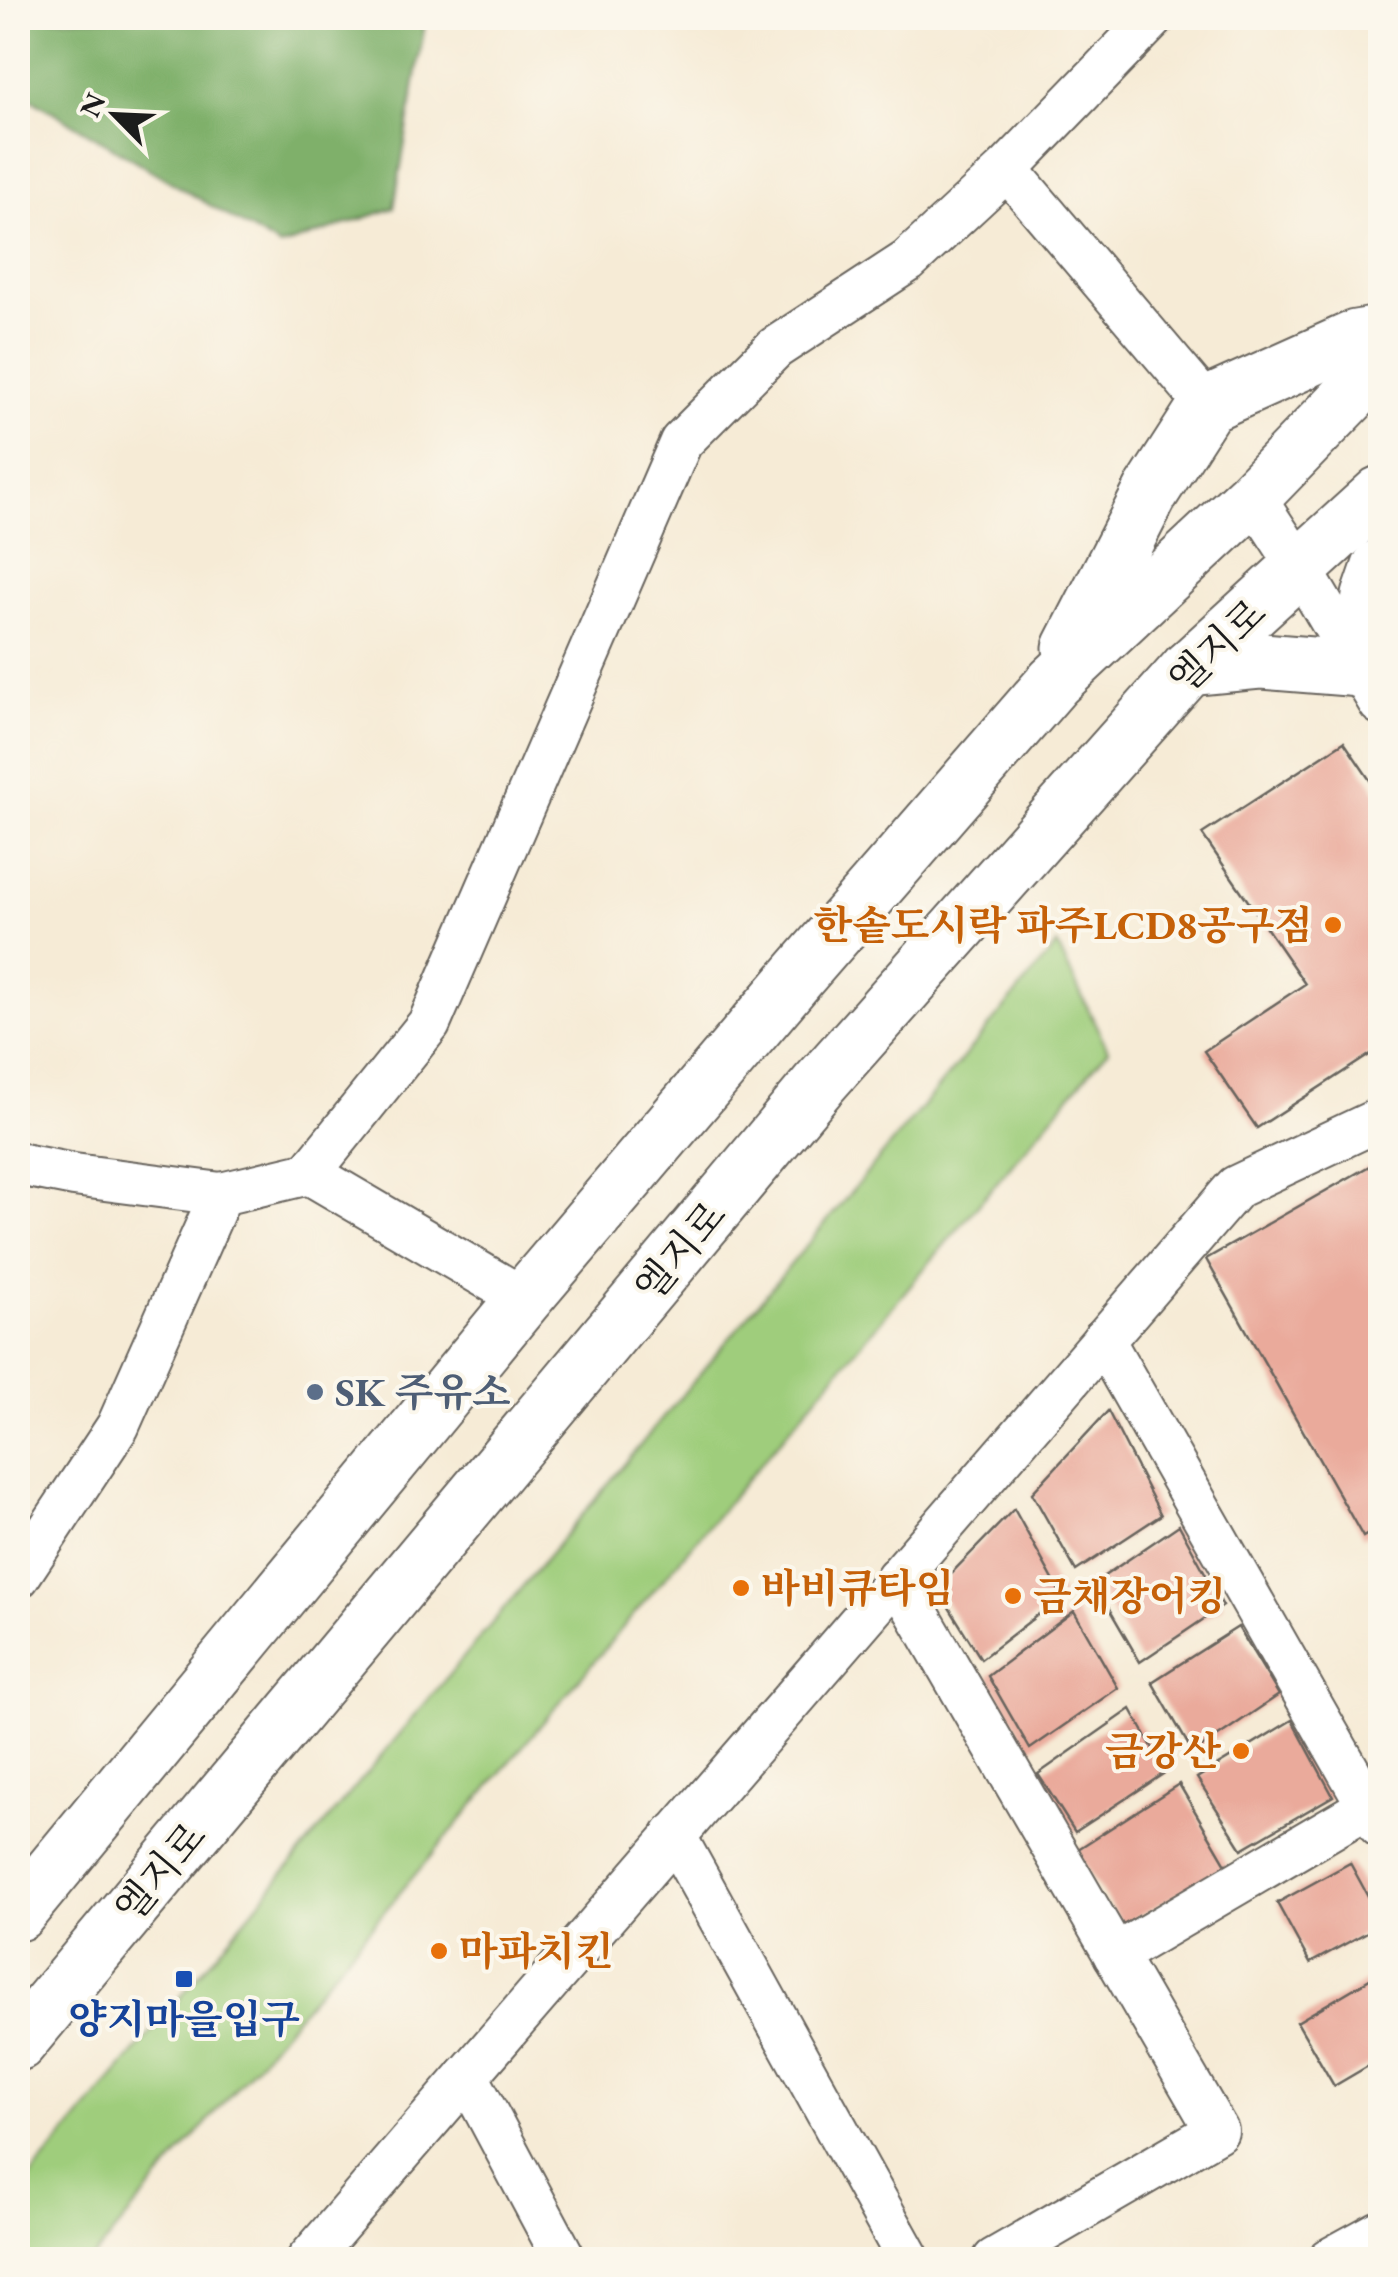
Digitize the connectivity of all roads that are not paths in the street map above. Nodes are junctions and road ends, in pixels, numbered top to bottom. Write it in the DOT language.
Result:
graph roads {
  1 [pos="1153,18"];
  2 [pos="1006,169"];
  3 [pos="1380,334"];
  4 [pos="1380,365"];
  5 [pos="1207,405"];
  6 [pos="1380,494"];
  7 [pos="1253,496"];
  8 [pos="1380,567"];
  9 [pos="1300,568"];
  10 [pos="1190,668"];
  11 [pos="1054,682"];
  12 [pos="1371,686"];
  13 [pos="1380,1119"];
  14 [pos="18,1164"];
  15 [pos="309,1173"];
  16 [pos="221,1194"];
  17 [pos="524,1299"];
  18 [pos="1103,1340"];
  19 [pos="18,1576"];
  20 [pos="897,1578"];
  21 [pos="1375,1816"];
  22 [pos="674,1835"];
  23 [pos="18,1913"];
  24 [pos="1114,1954"];
  25 [pos="18,2043"];
  26 [pos="467,2076"];
  27 [pos="1380,2232"];
  28 [pos="308,2260"];
  29 [pos="566,2260"];
  30 [pos="909,2260"];
  31 [pos="994,2260"];
  32 [pos="1329,2260"];
  1 -- 2 [label="street"];
  2 -- 5 [label="street"];
  2 -- 15 [label="street"];
  3 -- 5 [label="main road"];
  4 -- 7 [label="main road, 엘지로"];
  5 -- 11 [label="main road"];
  6 -- 9 [label="main road, 엘지로"];
  7 -- 9 [label="street"];
  7 -- 11 [label="main road, 엘지로"];
  8 -- 12 [label="main road"];
  9 -- 10 [label="main road, 엘지로"];
  9 -- 12 [label="street"];
  10 -- 12 [label="main road"];
  10 -- 25 [label="main road, 엘지로"];
  11 -- 17 [label="main road, 엘지로"];
  13 -- 18 [label="street"];
  14 -- 16 [label="street"];
  15 -- 16 [label="street"];
  15 -- 17 [label="street"];
  16 -- 19 [label="street"];
  17 -- 23 [label="main road, 엘지로"];
  18 -- 20 [label="street"];
  18 -- 21 [label="street"];
  20 -- 22 [label="street"];
  20 -- 24 [label="street"];
  21 -- 24 [label="street"];
  22 -- 26 [label="street"];
  22 -- 30 [label="street"];
  24 -- 31 [label="street"];
  26 -- 28 [label="street"];
  26 -- 29 [label="street"];
  27 -- 32 [label="street"];
}
